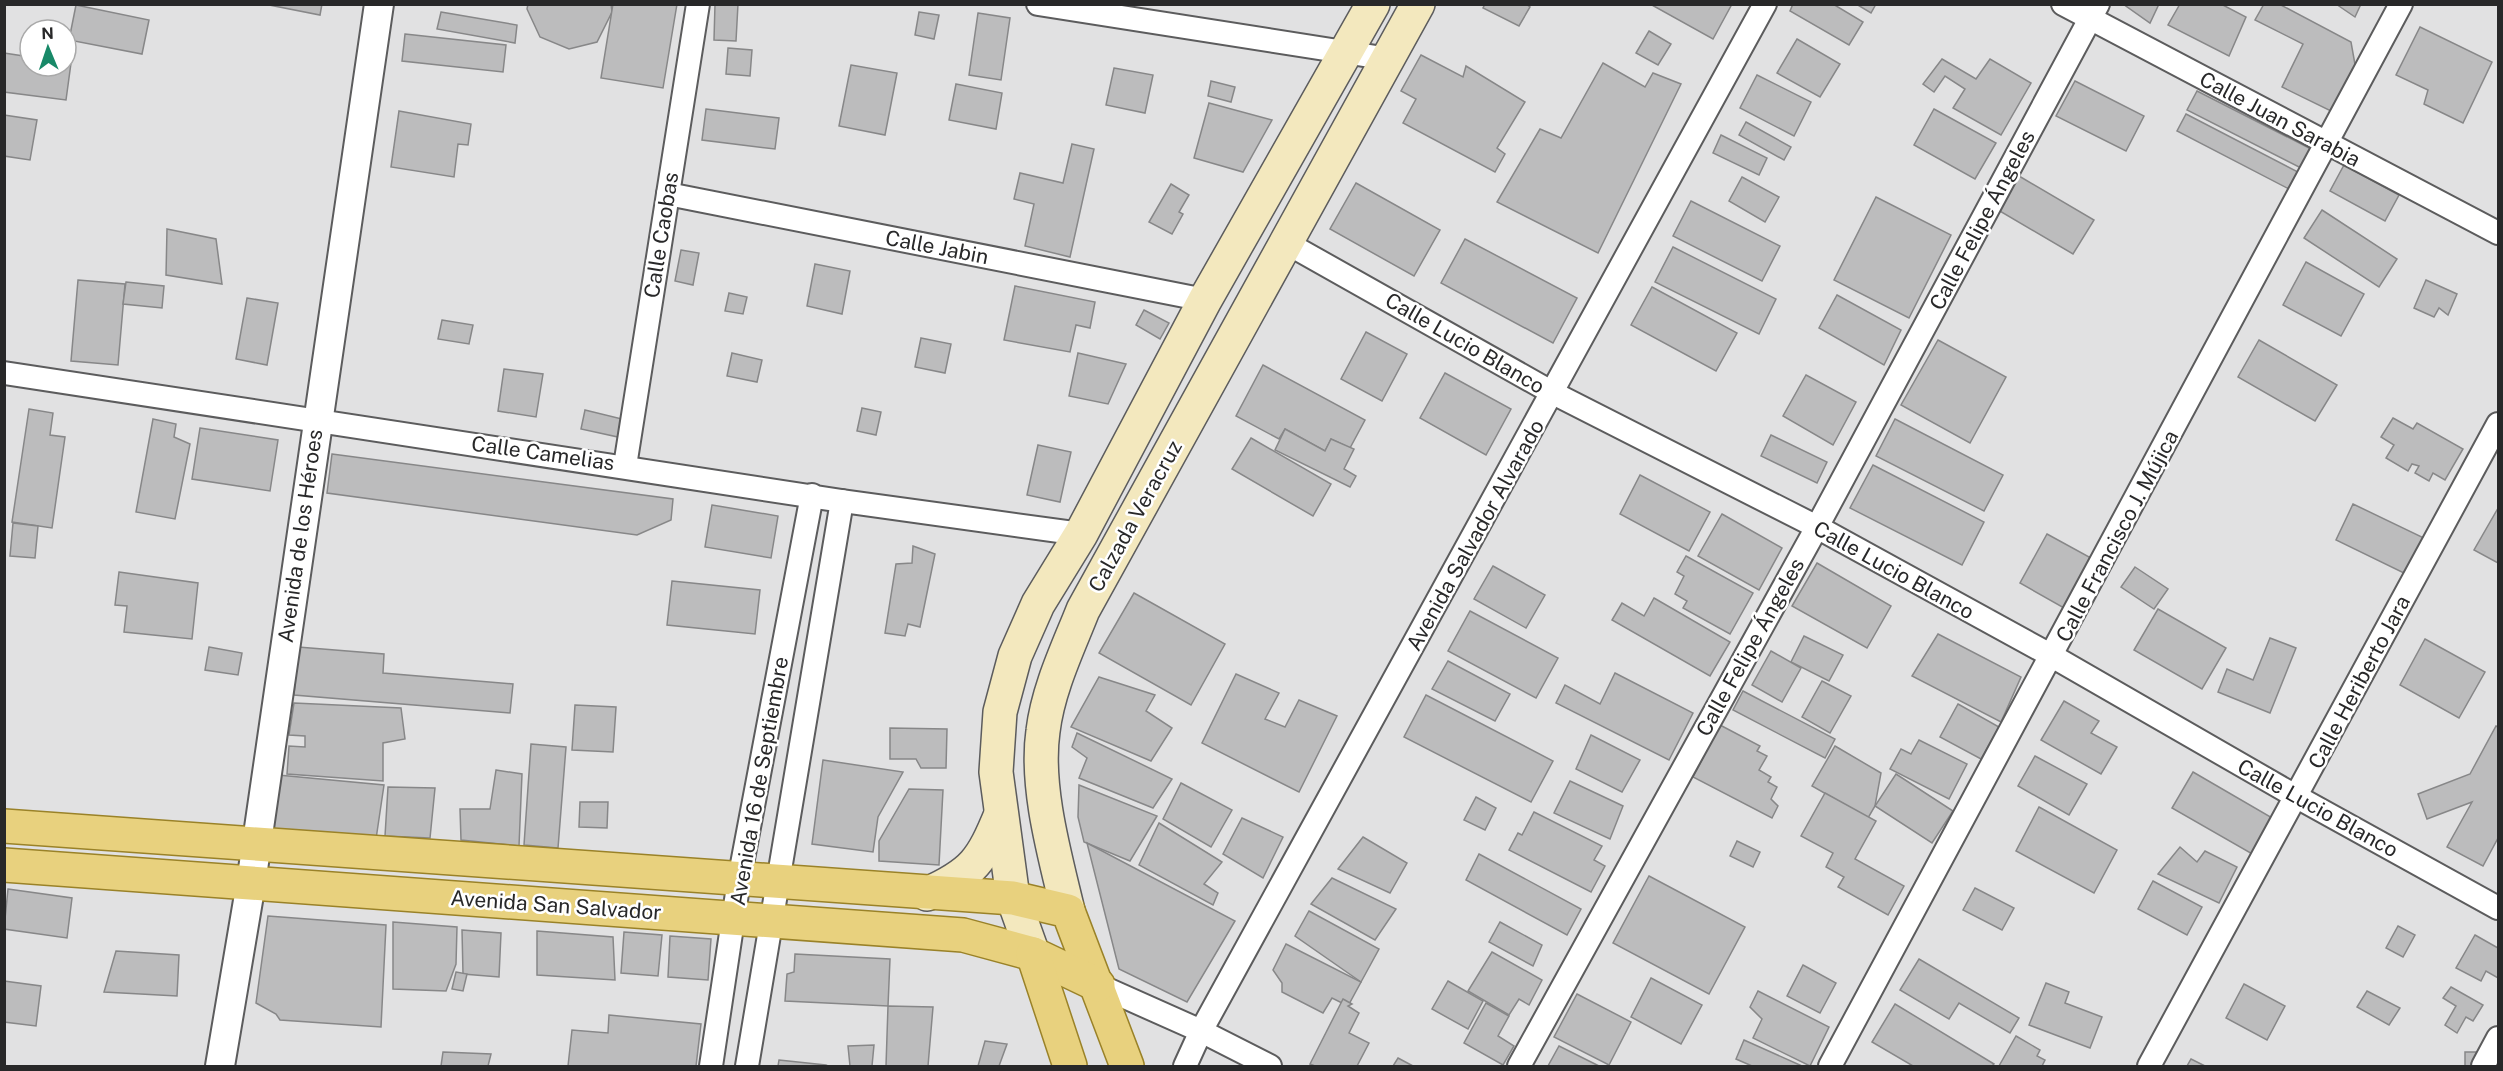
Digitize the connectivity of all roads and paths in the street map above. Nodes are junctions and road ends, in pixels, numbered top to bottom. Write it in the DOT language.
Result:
graph roads {
  1 [pos="379,4"];
  2 [pos="698,4"];
  3 [pos="1038,4"];
  4 [pos="1373,4"];
  5 [pos="1418,4"];
  6 [pos="1765,4"];
  7 [pos="2063,4"];
  8 [pos="2401,4"];
  9 [pos="2094,12"];
  10 [pos="1347,54"];
  11 [pos="1389,59"];
  12 [pos="2327,143"];
  13 [pos="668,194"];
  14 [pos="2499,233"];
  15 [pos="1285,242"];
  16 [pos="1205,300"];
  17 [pos="4,373"];
  18 [pos="1553,393"];
  19 [pos="316,420"];
  20 [pos="2499,424"];
  21 [pos="625,466"];
  22 [pos="812,495"];
  23 [pos="842,501"];
  24 [pos="1817,527"];
  25 [pos="1081,534"];
  26 [pos="2052,656"];
  27 [pos="2297,797"];
  28 [pos="1001,812"];
  29 [pos="4,826"];
  30 [pos="256,845"];
  31 [pos="4,865"];
  32 [pos="739,880"];
  33 [pos="251,883"];
  34 [pos="777,883"];
  35 [pos="927,894"];
  36 [pos="1013,898"];
  37 [pos="2499,908"];
  38 [pos="1068,911"];
  39 [pos="735,919"];
  40 [pos="772,921"];
  41 [pos="1033,954"];
  42 [pos="1098,985"];
  43 [pos="1201,1031"];
  44 [pos="2499,1038"];
  45 [pos="220,1066"];
  46 [pos="711,1066"];
  47 [pos="747,1066"];
  48 [pos="1070,1066"];
  49 [pos="1127,1066"];
  50 [pos="1185,1066"];
  51 [pos="1270,1066"];
  52 [pos="1519,1066"];
  53 [pos="1830,1066"];
  54 [pos="2149,1066"];
  55 [pos="2483,1066"];
  1 -- 19 [label="street, Avenida de los Héroes"];
  2 -- 13 [label="street, Calle Caobas"];
  3 -- 10 [label="street"];
  4 -- 10 [label="main road, Calzada Veracruz"];
  5 -- 11 [label="main road, Calzada Veracruz"];
  6 -- 18 [label="street, Avenida Salvador Alvarado"];
  7 -- 9 [label="street, Calle Juan Sarabia"];
  8 -- 12 [label="street, Calle Francisco J. Mújica"];
  9 -- 12 [label="street, Calle Juan Sarabia"];
  9 -- 24 [label="street, Calle Felipe Ángeles"];
  10 -- 11 [label="street"];
  10 -- 16 [label="main road, Calzada Veracruz"];
  11 -- 15 [label="main road, Calzada Veracruz"];
  12 -- 14 [label="street, Calle Juan Sarabia"];
  12 -- 26 [label="street, Calle Francisco J. Mújica"];
  13 -- 16 [label="street, Calle Jabin"];
  13 -- 21 [label="street, Calle Caobas"];
  15 -- 18 [label="street, Calle Lucio Blanco"];
  15 -- 38 [label="main road, Calzada Veracruz"];
  16 -- 25 [label="main road, Calzada Veracruz"];
  17 -- 19 [label="street, Calle Camelias"];
  18 -- 24 [label="street, Calle Lucio Blanco"];
  18 -- 43 [label="street, Avenida Salvador Alvarado"];
  19 -- 21 [label="street, Calle Camelias"];
  19 -- 30 [label="street, Avenida de los Héroes"];
  20 -- 27 [label="street, Calle Heriberto Jara"];
  21 -- 22 [label="street, Calle Camelias"];
  22 -- 23 [label="street, Calle Camelias"];
  22 -- 32 [label="street, Avenida 16 de Septiembre"];
  23 -- 25 [label="street, Calle Camelias"];
  23 -- 34 [label="street, Avenida 16 de Septiembre"];
  24 -- 26 [label="street, Calle Lucio Blanco"];
  24 -- 52 [label="street, Calle Felipe Ángeles"];
  25 -- 28 [label="main road, Calzada Veracruz"];
  26 -- 27 [label="street, Calle Lucio Blanco"];
  26 -- 53 [label="street, Calle Francisco J. Mújica"];
  27 -- 37 [label="street, Calle Lucio Blanco"];
  27 -- 54 [label="street, Calle Heriberto Jara"];
  28 -- 35 [label="main road"];
  28 -- 36 [label="main road, Calzada Veracruz"];
  29 -- 30 [label="main road, Avenida San Salvador"];
  30 -- 32 [label="main road, Avenida San Salvador"];
  30 -- 33 [label="street, Avenida de los Héroes"];
  31 -- 33 [label="main road, Avenida San Salvador"];
  32 -- 34 [label="main road, Avenida San Salvador"];
  32 -- 39 [label="street, Avenida 16 de Septiembre"];
  33 -- 39 [label="main road, Avenida San Salvador"];
  33 -- 45 [label="street, Avenida de los Héroes"];
  34 -- 35 [label="main road, Avenida San Salvador"];
  34 -- 40 [label="street, Avenida 16 de Septiembre"];
  35 -- 36 [label="main road, Avenida San Salvador"];
  36 -- 38 [label="main road, Avenida San Salvador"];
  36 -- 41 [label="main road, Calzada Veracruz"];
  38 -- 42 [label="main road, Calzada Veracruz"];
  39 -- 40 [label="main road, Avenida San Salvador"];
  39 -- 46 [label="street, Avenida 16 de Septiembre"];
  40 -- 41 [label="main road, Avenida San Salvador"];
  40 -- 47 [label="street, Avenida 16 de Septiembre"];
  41 -- 42 [label="main road, Avenida San Salvador"];
  41 -- 48 [label="main road, Calzada Veracruz"];
  42 -- 43 [label="street"];
  42 -- 49 [label="main road, Calzada Veracruz"];
  43 -- 50 [label="street, Avenida Salvador Alvarado"];
  43 -- 51 [label="street"];
  44 -- 55 [label="street"];
}
